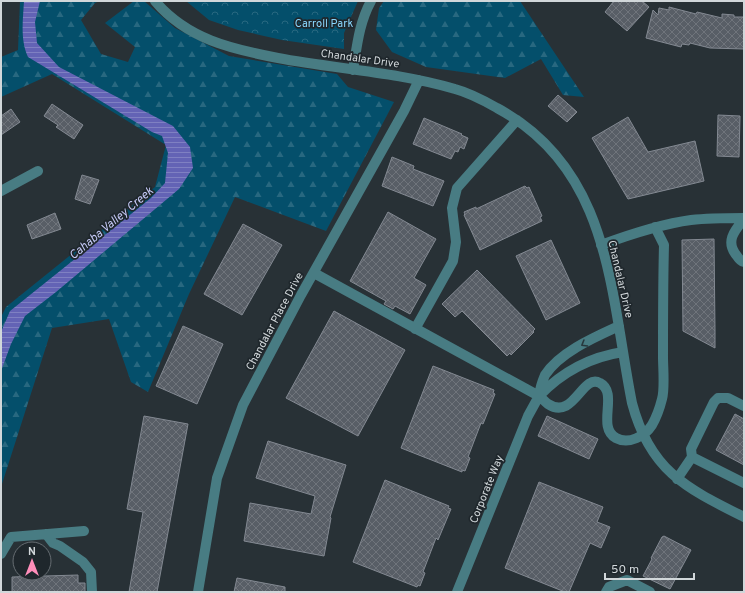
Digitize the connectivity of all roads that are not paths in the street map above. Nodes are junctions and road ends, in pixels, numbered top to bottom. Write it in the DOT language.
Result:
graph roads {
  1 [pos="155,1"];
  2 [pos="371,1"];
  3 [pos="353,70"];
  4 [pos="419,80"];
  5 [pos="517,120"];
  6 [pos="38,171"];
  7 [pos="1,191"];
  8 [pos="744,219"];
  9 [pos="655,227"];
  10 [pos="601,245"];
  11 [pos="744,262"];
  12 [pos="314,274"];
  13 [pos="619,326"];
  14 [pos="415,328"];
  15 [pos="623,352"];
  16 [pos="539,396"];
  17 [pos="744,406"];
  18 [pos="643,435"];
  19 [pos="692,457"];
  20 [pos="677,479"];
  21 [pos="744,483"];
  22 [pos="744,518"];
  23 [pos="84,531"];
  24 [pos="46,534"];
  25 [pos="1,554"];
  26 [pos="92,592"];
  27 [pos="198,592"];
  28 [pos="457,592"];
  29 [pos="606,592"];
  30 [pos="650,592"];
  1 -- 3 [label="street, Chandalar Drive"];
  2 -- 3 [label="street"];
  3 -- 4 [label="street, Chandalar Drive"];
  4 -- 5 [label="street, Chandalar Drive"];
  4 -- 12 [label="street, Chandalar Place Drive"];
  5 -- 10 [label="street, Chandalar Drive"];
  5 -- 14 [label="street"];
  6 -- 7 [label="street"];
  8 -- 9 [label="street"];
  8 -- 11 [label="street"];
  9 -- 10 [label="street"];
  9 -- 18 [label="street"];
  10 -- 13 [label="street, Chandalar Drive"];
  12 -- 14 [label="street"];
  12 -- 27 [label="street, Chandalar Place Drive"];
  13 -- 15 [label="street, Chandalar Drive"];
  13 -- 16 [label="street, Corporate Way, one-way"];
  14 -- 16 [label="street"];
  15 -- 16 [label="street, Corporate Way"];
  15 -- 18 [label="street, Chandalar Drive"];
  16 -- 18 [label="street"];
  16 -- 28 [label="street, Corporate Way"];
  17 -- 19 [label="street"];
  18 -- 20 [label="street, Chandalar Drive"];
  19 -- 20 [label="street"];
  19 -- 21 [label="street"];
  20 -- 22 [label="street, Chandalar Drive"];
  23 -- 24 [label="street"];
  24 -- 25 [label="street"];
  24 -- 26 [label="street"];
  29 -- 30 [label="street"];
}
